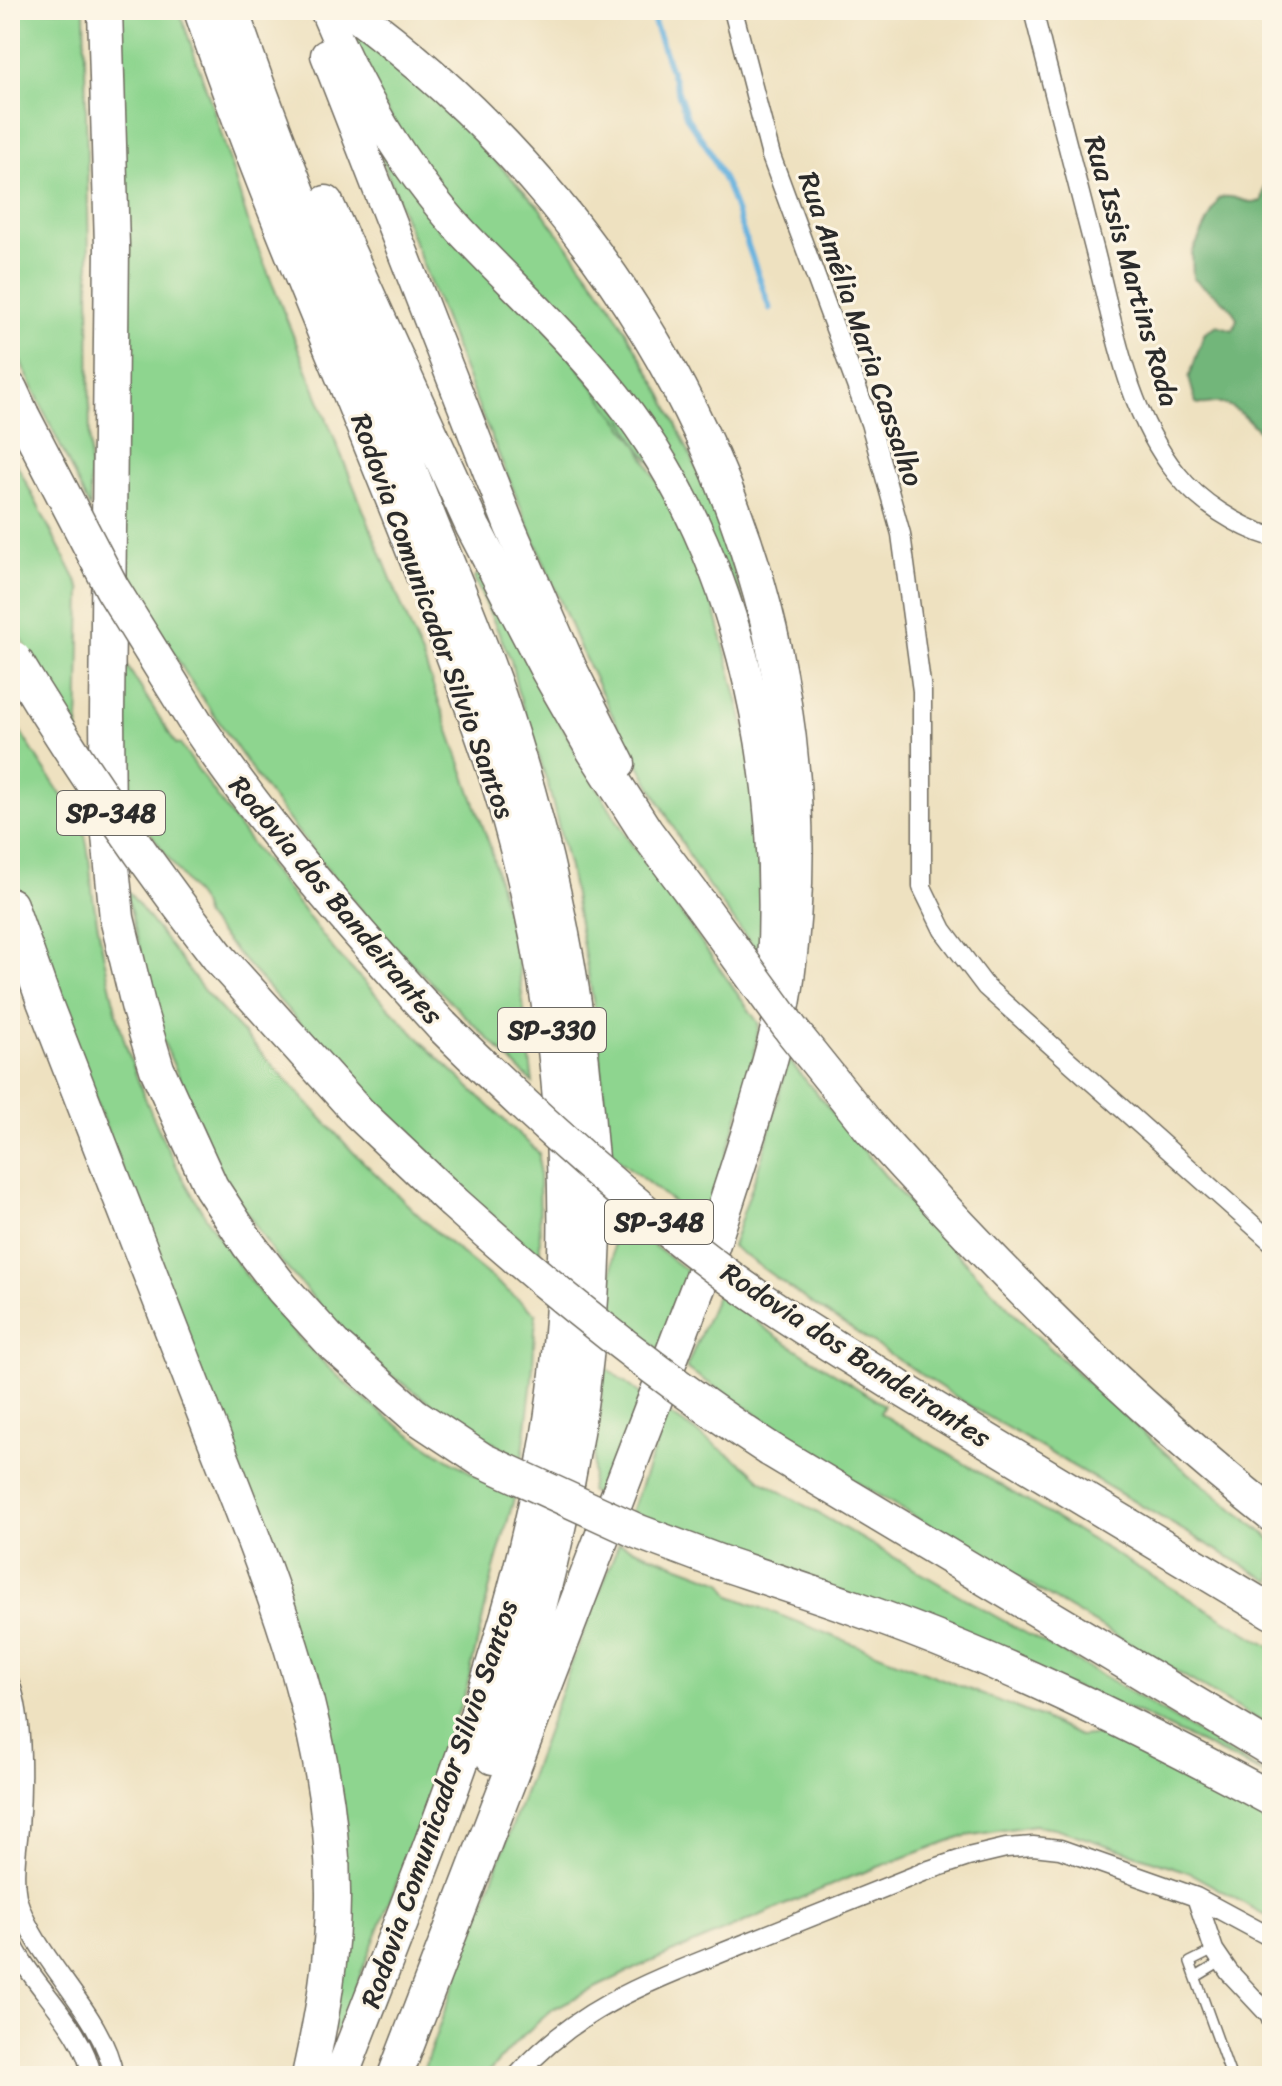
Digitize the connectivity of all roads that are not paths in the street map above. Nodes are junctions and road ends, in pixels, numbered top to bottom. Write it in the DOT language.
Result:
graph roads {
  1 [pos="105,10"];
  2 [pos="201,10"];
  3 [pos="231,10"];
  4 [pos="247,10"];
  5 [pos="311,10"];
  6 [pos="325,10"];
  7 [pos="350,10"];
  8 [pos="733,10"];
  9 [pos="1033,10"];
  10 [pos="16,402"];
  11 [pos="1272,537"];
  12 [pos="12,656"];
  13 [pos="698,901"];
  14 [pos="10,905"];
  15 [pos="748,1134"];
  16 [pos="1272,1242"];
  17 [pos="1272,1515"];
  18 [pos="1272,1612"];
  19 [pos="10,1683"];
  20 [pos="1272,1750"];
  21 [pos="1272,1799"];
  22 [pos="1196,1897"];
  23 [pos="10,1938"];
  24 [pos="1272,1938"];
  25 [pos="1218,1956"];
  26 [pos="1196,1977"];
  27 [pos="1268,2015"];
  28 [pos="1272,2036"];
  29 [pos="92,2076"];
  30 [pos="114,2076"];
  31 [pos="309,2076"];
  32 [pos="341,2076"];
  33 [pos="375,2076"];
  34 [pos="395,2076"];
  35 [pos="517,2076"];
  36 [pos="1231,2076"];
  1 -- 21 [label="highway, bridge"];
  2 -- 32 [label="highway, Rodovia Comunicador Silvio Santos / SP-330"];
  3 -- 33 [label="highway, Rodovia Comunicador Silvio Santos / SP-330"];
  4 -- 13 [label="highway"];
  5 -- 13 [label="highway"];
  6 -- 15 [label="highway"];
  7 -- 15 [label="highway"];
  8 -- 16 [label="street, Rua Amélia Maria Cassalho"];
  9 -- 11 [label="street, Rua Issis Martins Roda"];
  10 -- 18 [label="highway, Rodovia dos Bandeirantes / SP-348, bridge"];
  12 -- 20 [label="highway, SP-348, bridge"];
  13 -- 17 [label="highway, bridge"];
  14 -- 31 [label="highway"];
  15 -- 34 [label="highway"];
  19 -- 30 [label="street"];
  22 -- 24 [label="street"];
  22 -- 25 [label="street"];
  22 -- 35 [label="street"];
  23 -- 29 [label="street"];
  25 -- 26 [label="lane"];
  25 -- 26 [label="lane"];
  25 -- 27 [label="street"];
  26 -- 36 [label="lane"];
  27 -- 28 [label="lane"];
}
